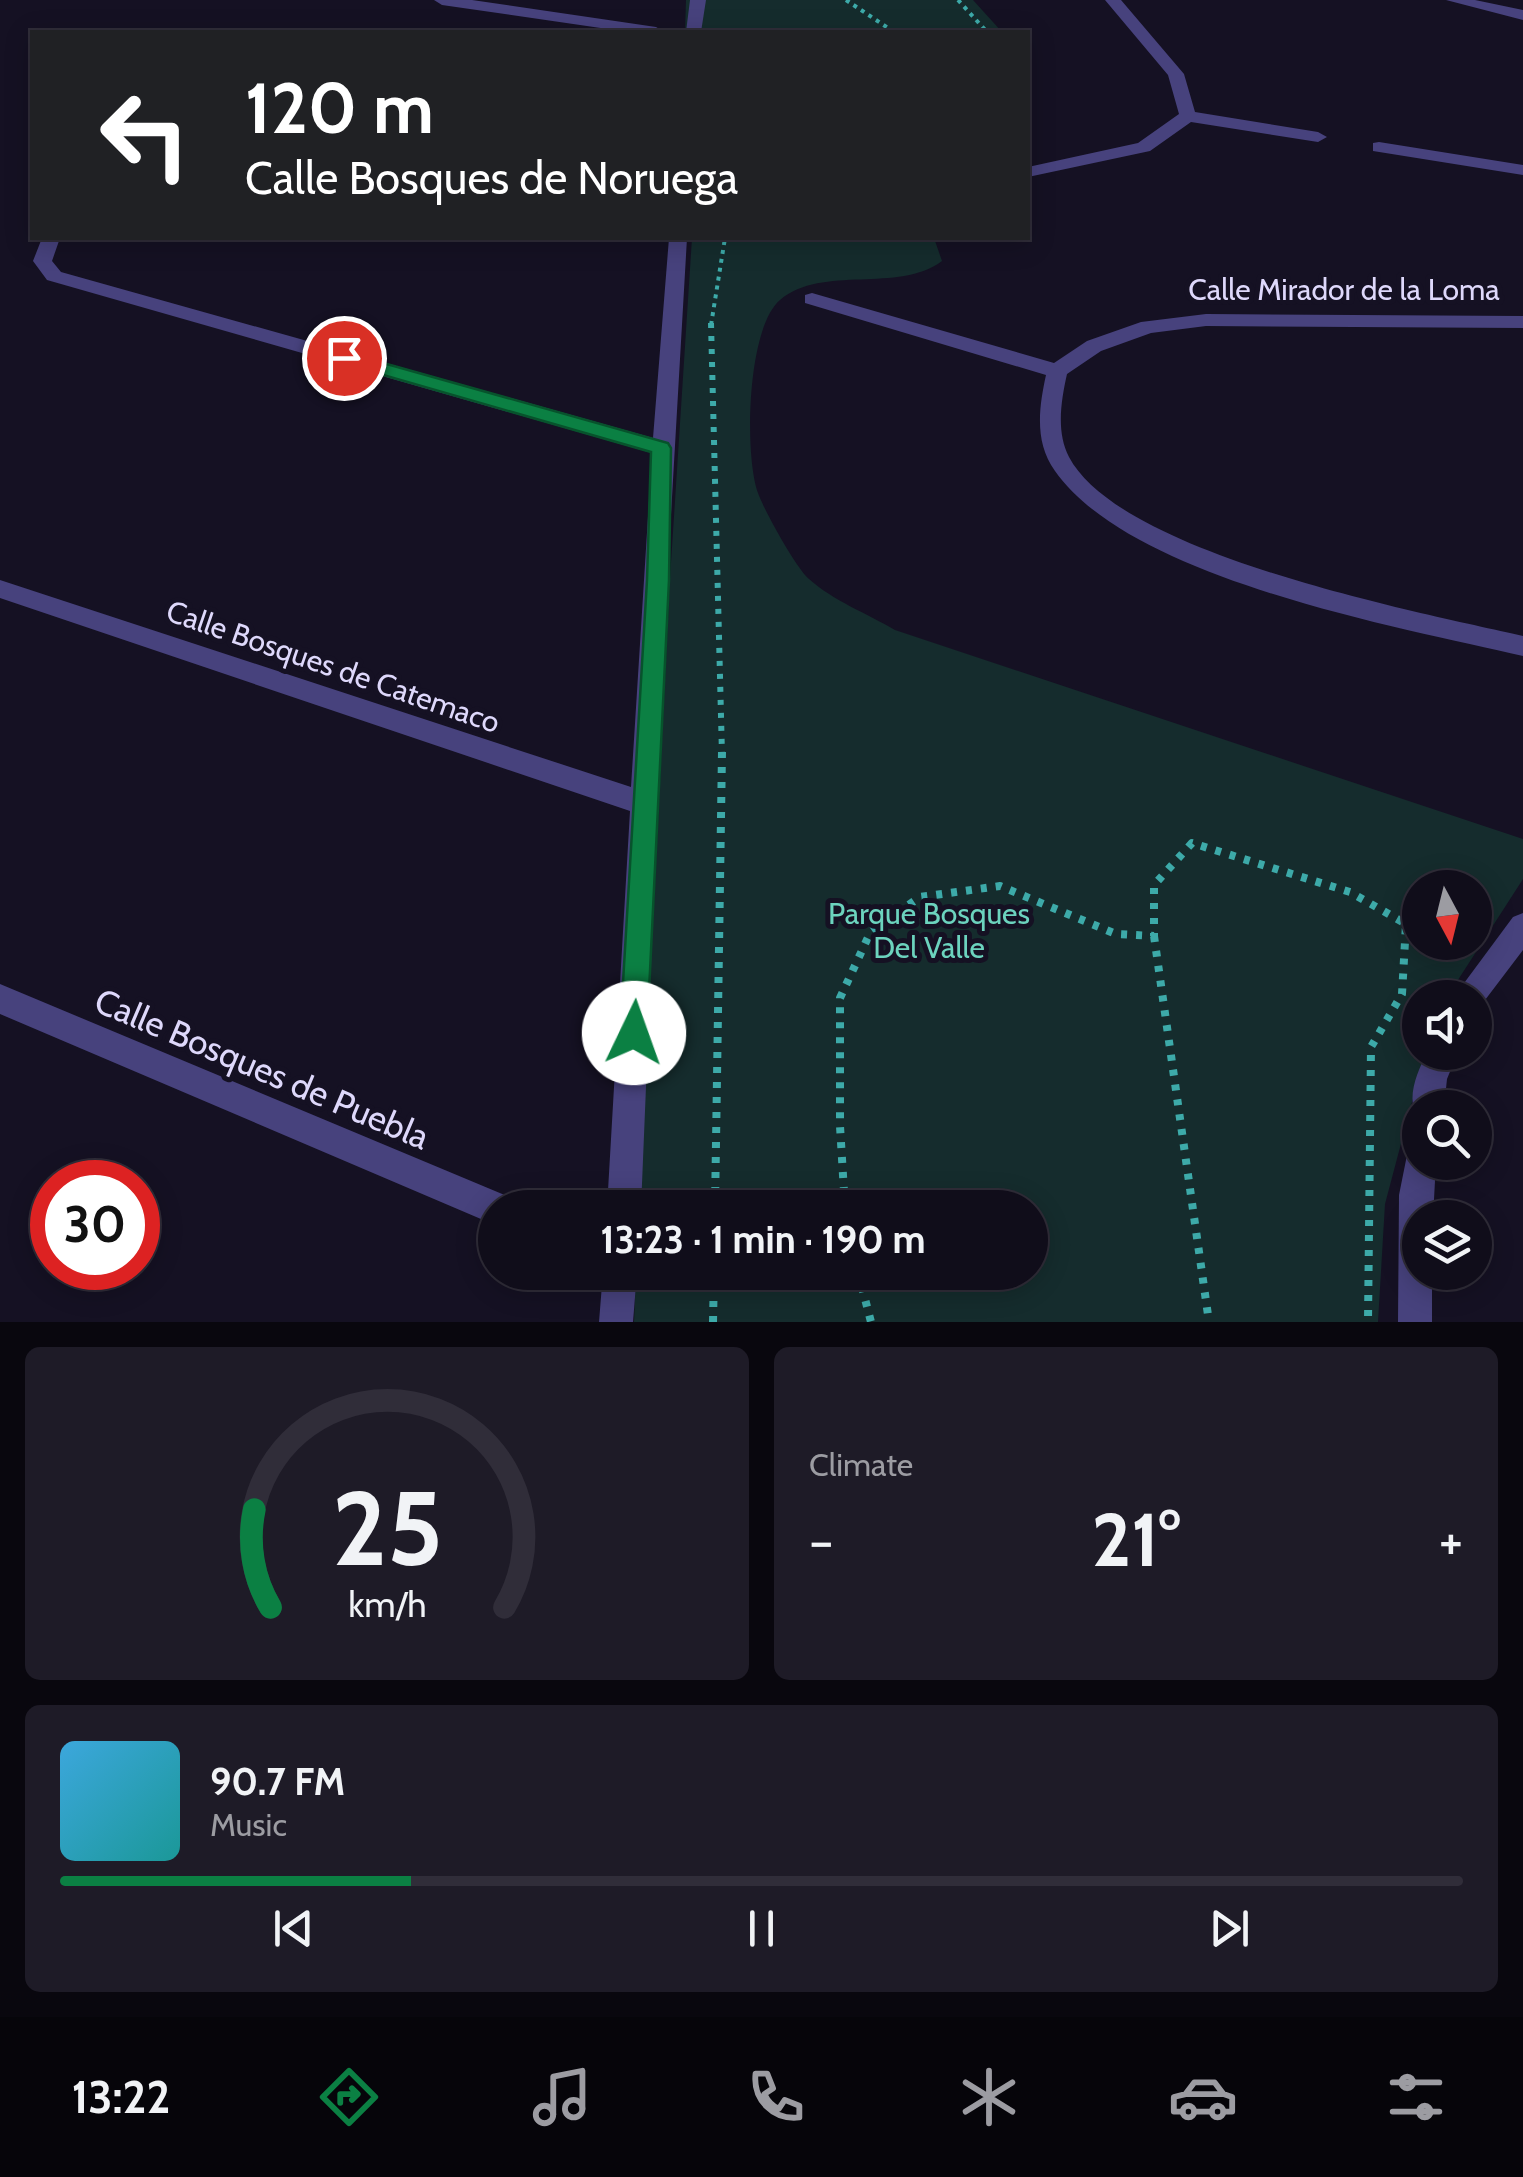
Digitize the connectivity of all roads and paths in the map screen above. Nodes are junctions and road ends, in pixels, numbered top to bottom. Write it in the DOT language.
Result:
graph roads {
  1 [pos="442,0"];
  2 [pos="698,0"];
  3 [pos="846,0"];
  4 [pos="958,0"];
  5 [pos="1113,0"];
  6 [pos="1454,0"];
  7 [pos="1523,16"];
  8 [pos="643,30"];
  9 [pos="694,30"];
  10 [pos="891,30"];
  11 [pos="986,30"];
  12 [pos="1188,116"];
  13 [pos="1318,137"];
  14 [pos="1379,147"];
  15 [pos="1523,170"];
  16 [pos="1030,172"];
  17 [pos="50,240"];
  18 [pos="678,240"];
  19 [pos="725,240"];
  20 [pos="812,300"];
  21 [pos="1523,322"];
  22 [pos="1057,370"];
  23 [pos="661,448"];
  24 [pos="0,589"];
  25 [pos="1523,646"];
  26 [pos="645,804"];
  27 [pos="1523,926"];
  28 [pos="1154,936"];
  29 [pos="1482,980"];
  30 [pos="0,998"];
  31 [pos="1418,1180"];
  32 [pos="625,1190"];
  33 [pos="715,1190"];
  34 [pos="845,1190"];
  35 [pos="478,1201"];
  36 [pos="619,1290"];
  37 [pos="714,1290"];
  38 [pos="863,1290"];
  39 [pos="616,1322"];
  40 [pos="713,1322"];
  41 [pos="871,1322"];
  42 [pos="1209,1322"];
  43 [pos="1368,1322"];
  44 [pos="1415,1322"];
  1 -- 8 [label="street"];
  2 -- 9 [label="street"];
  3 -- 10 [label="path"];
  4 -- 11 [label="path"];
  5 -- 12 [label="street"];
  6 -- 7 [label="street"];
  12 -- 13 [label="street"];
  12 -- 16 [label="street"];
  14 -- 15 [label="street"];
  17 -- 23 [label="street"];
  18 -- 23 [label="street"];
  19 -- 33 [label="path"];
  20 -- 22 [label="street"];
  21 -- 22 [label="street, Calle Mirador de la Loma"];
  22 -- 25 [label="street"];
  23 -- 26 [label="street"];
  24 -- 26 [label="street, Calle Bosques de Catemaco"];
  26 -- 32 [label="street"];
  27 -- 29 [label="street"];
  28 -- 34 [label="path"];
  28 -- 42 [label="path"];
  28 -- 43 [label="path"];
  30 -- 35 [label="street, Calle Bosques de Puebla"];
  31 -- 44 [label="street"];
  36 -- 39 [label="street"];
  37 -- 40 [label="path"];
  38 -- 41 [label="path"];
}
